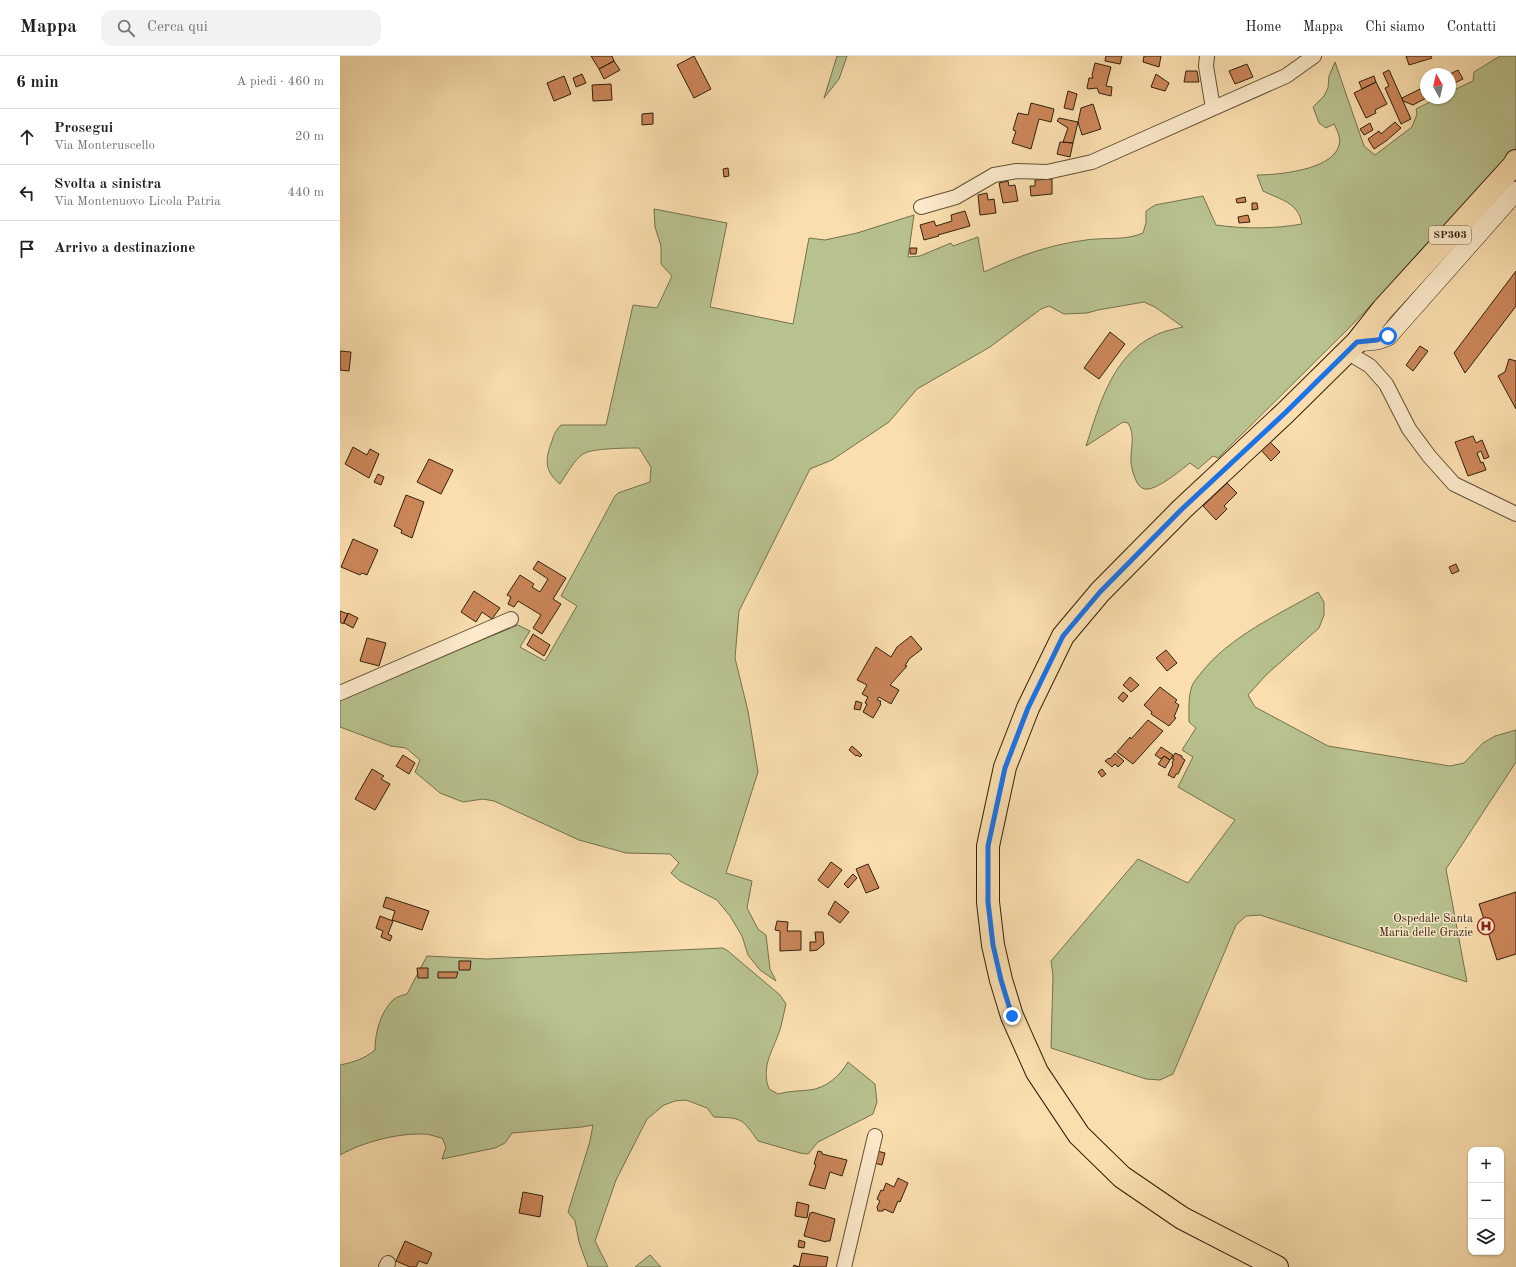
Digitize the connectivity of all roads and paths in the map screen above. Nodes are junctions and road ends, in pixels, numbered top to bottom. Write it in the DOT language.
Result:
graph roads {
  1 [pos="1207,56"];
  2 [pos="1314,56"];
  3 [pos="1213,108"];
  4 [pos="1516,161"];
  5 [pos="1516,191"];
  6 [pos="921,207"];
  7 [pos="1383,309"];
  8 [pos="1401,322"];
  9 [pos="1352,347"];
  10 [pos="1516,514"];
  11 [pos="511,619"];
  12 [pos="340,693"];
  13 [pos="876,1136"];
  14 [pos="844,1267"];
  15 [pos="1277,1267"];
  1 -- 3 [label="street"];
  2 -- 3 [label="street"];
  3 -- 6 [label="street"];
  4 -- 7 [label="main road, SP303"];
  5 -- 8 [label="street"];
  7 -- 8 [label="street"];
  7 -- 9 [label="main road, SP303"];
  8 -- 9 [label="street"];
  9 -- 10 [label="street"];
  9 -- 15 [label="main road, SP303"];
  11 -- 12 [label="street"];
  13 -- 14 [label="street"];
}
